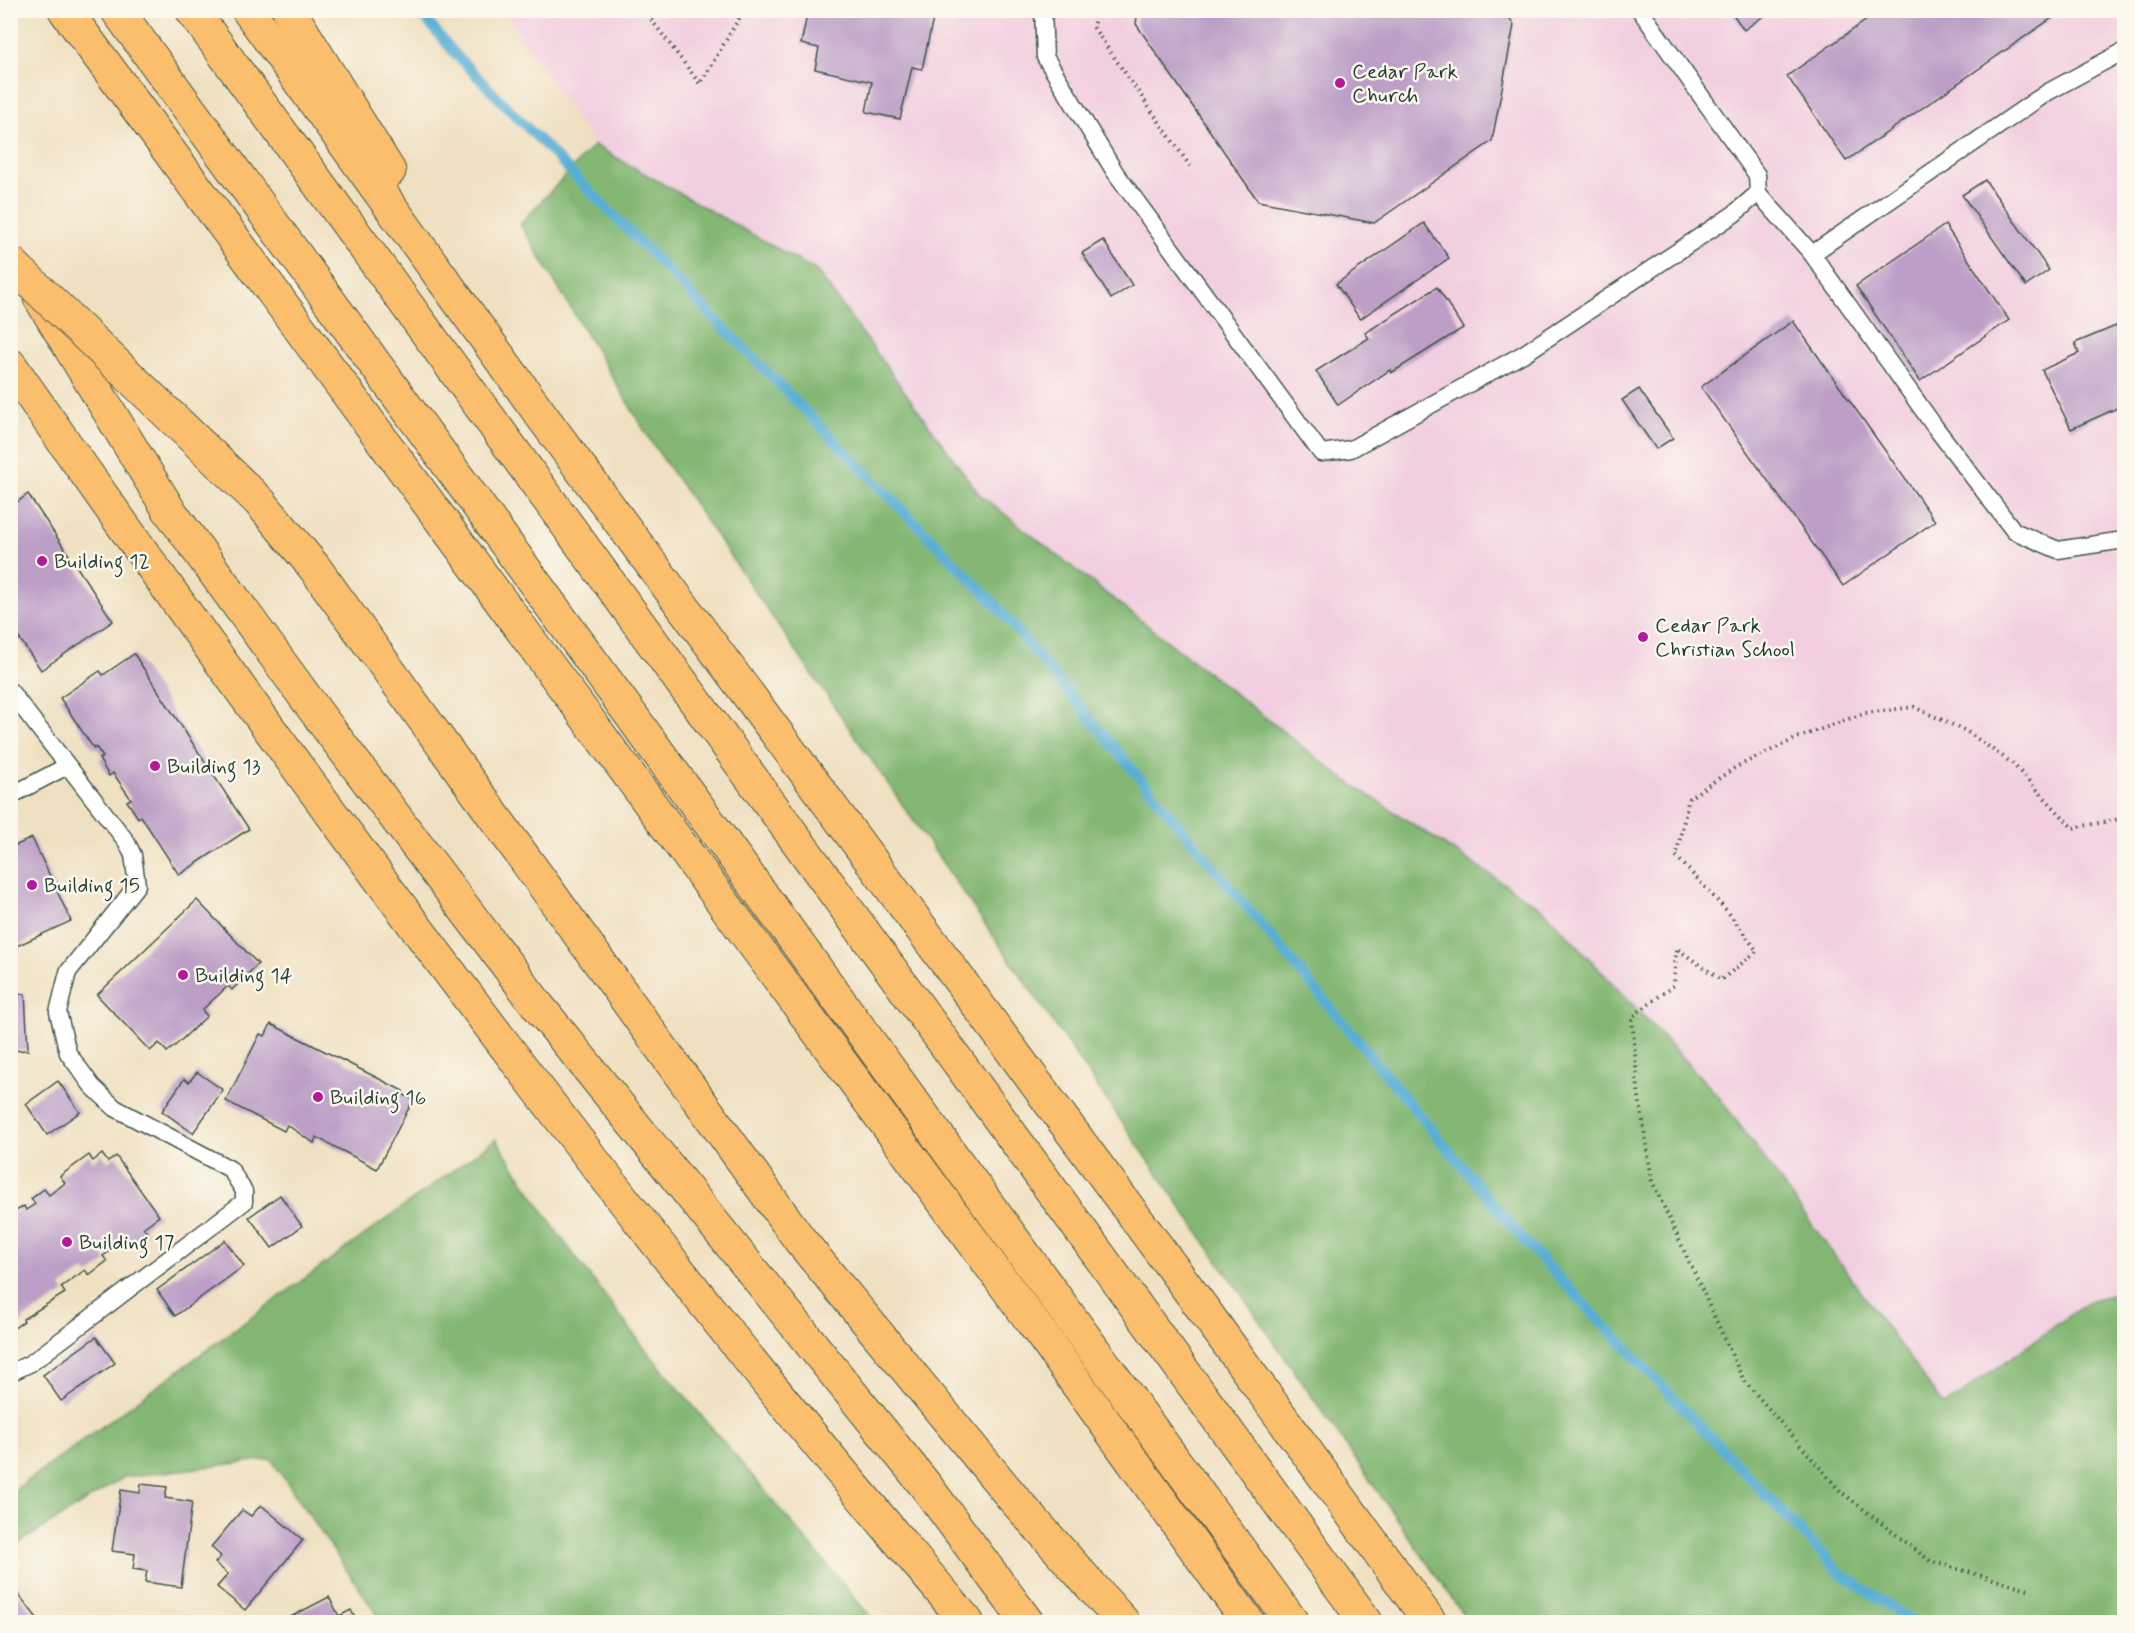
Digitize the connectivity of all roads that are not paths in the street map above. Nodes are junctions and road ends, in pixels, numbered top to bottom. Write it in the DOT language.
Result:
graph roads {
  1 [pos="65,10"];
  2 [pos="117,10"];
  3 [pos="192,10"];
  4 [pos="248,10"];
  5 [pos="289,10"];
  6 [pos="1043,10"];
  7 [pos="1640,10"];
  8 [pos="2124,51"];
  9 [pos="1758,193"];
  10 [pos="10,247"];
  11 [pos="1812,254"];
  12 [pos="10,262"];
  13 [pos="10,365"];
  14 [pos="544,419"];
  15 [pos="2124,540"];
  16 [pos="10,692"];
  17 [pos="67,766"];
  18 [pos="10,796"];
  19 [pos="10,1373"];
  20 [pos="967,1623"];
  21 [pos="1027,1623"];
  22 [pos="1123,1623"];
  23 [pos="1248,1623"];
  24 [pos="1292,1623"];
  25 [pos="1366,1623"];
  26 [pos="1430,1623"];
  1 -- 23 [label="highway"];
  2 -- 24 [label="highway"];
  3 -- 25 [label="highway"];
  4 -- 14 [label="highway"];
  5 -- 14 [label="highway"];
  6 -- 9 [label="lane"];
  7 -- 9 [label="lane"];
  8 -- 11 [label="lane"];
  9 -- 11 [label="lane"];
  10 -- 21 [label="highway"];
  11 -- 15 [label="lane"];
  12 -- 22 [label="highway, bridge"];
  13 -- 20 [label="highway"];
  14 -- 26 [label="highway"];
  16 -- 17 [label="lane"];
  17 -- 18 [label="lane"];
  17 -- 19 [label="lane"];
}
